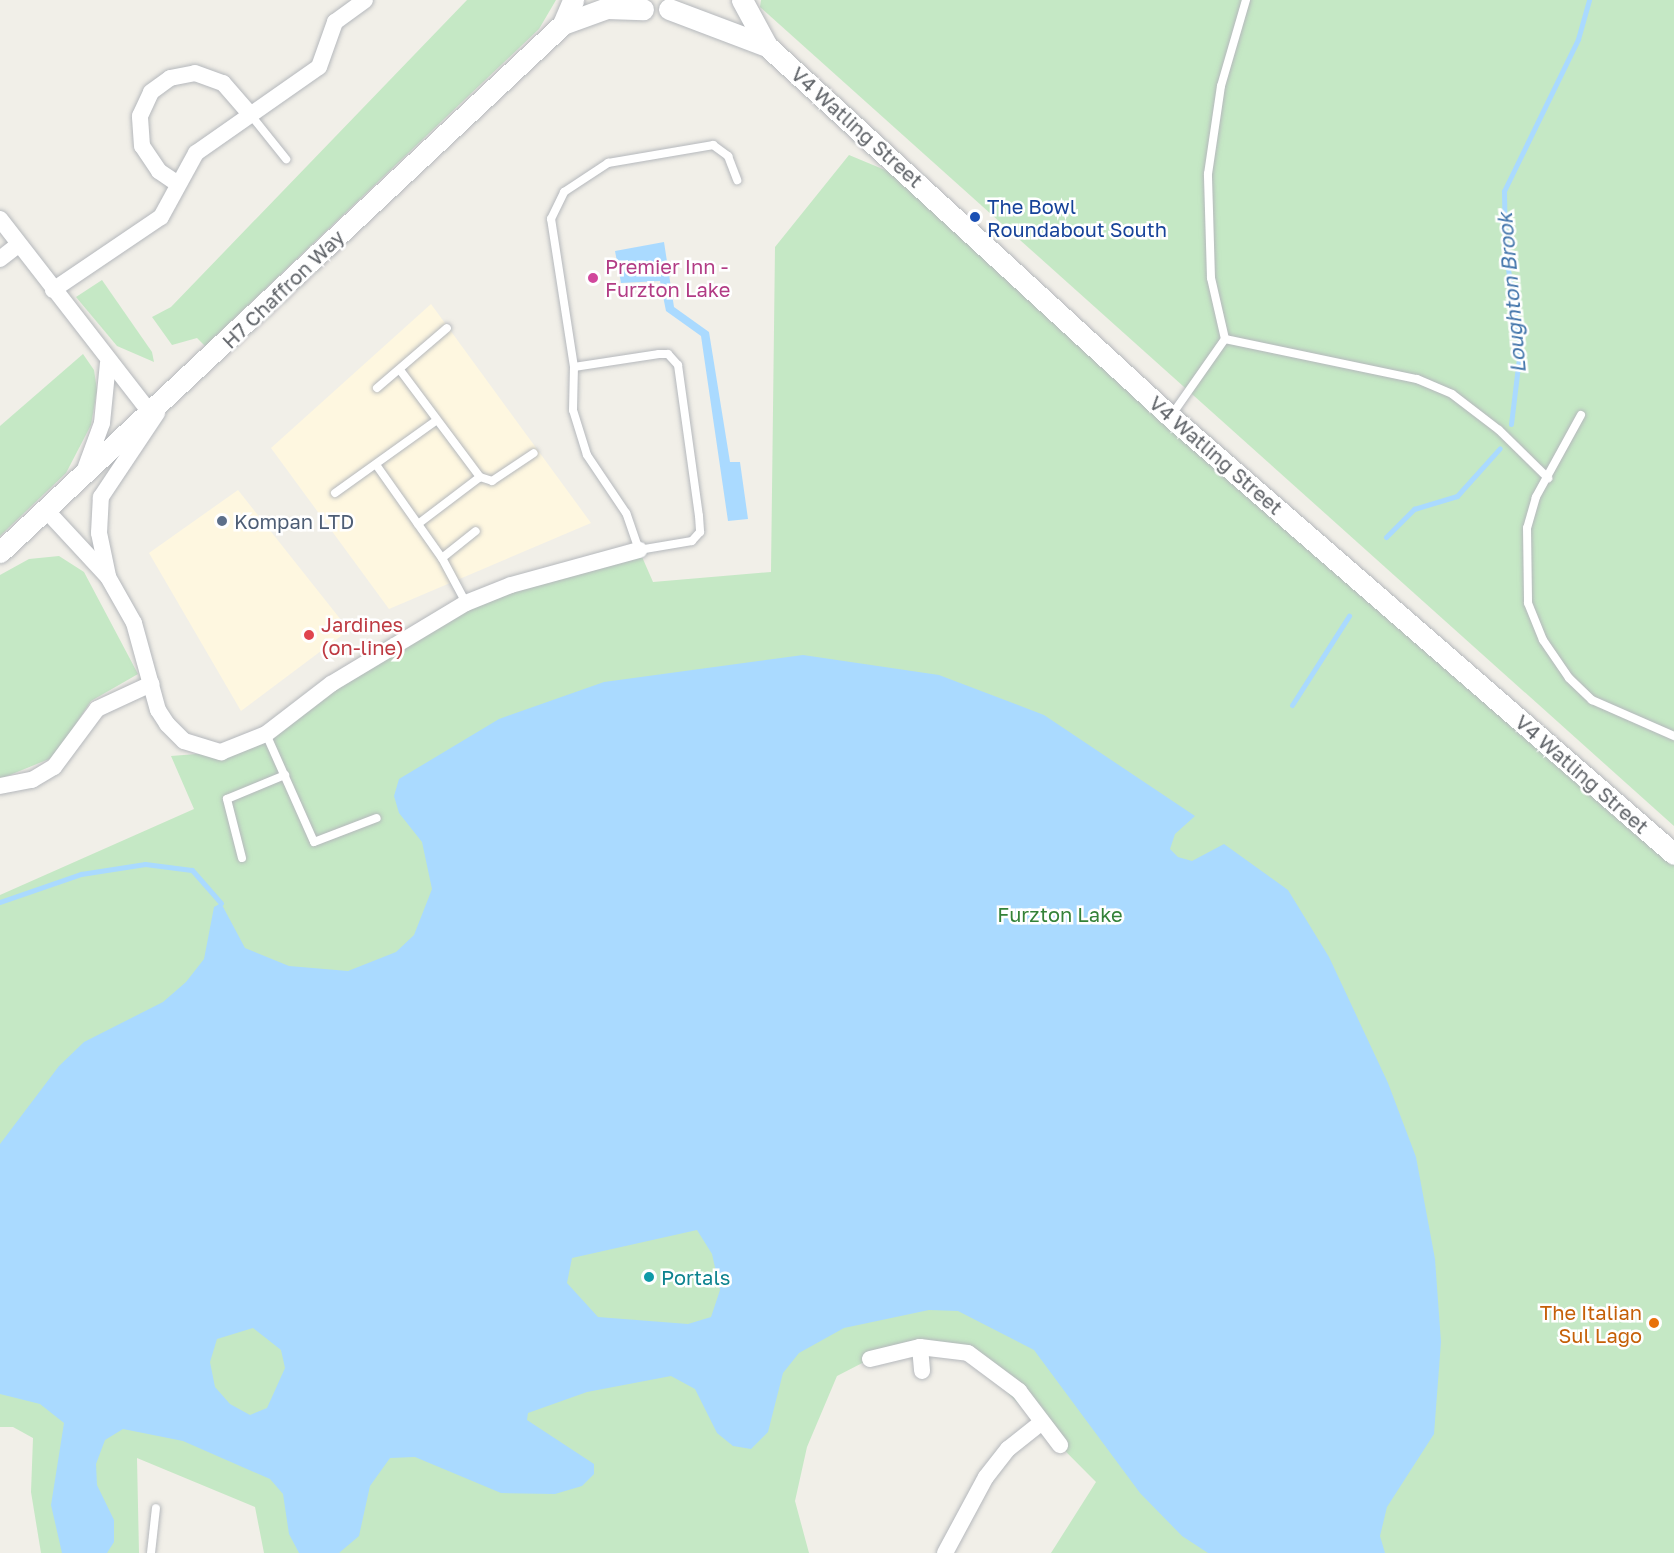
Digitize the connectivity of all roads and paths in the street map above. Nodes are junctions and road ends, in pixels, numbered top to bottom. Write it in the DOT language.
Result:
graph roads {
  1 [pos="365,0"];
  2 [pos="573,0"];
  3 [pos="622,0"];
  4 [pos="690,0"];
  5 [pos="742,0"];
  6 [pos="1246,0"];
  7 [pos="643,9"];
  8 [pos="669,9"];
  9 [pos="563,24"];
  10 [pos="767,46"];
  11 [pos="250,114"];
  12 [pos="286,159"];
  13 [pos="737,180"];
  14 [pos="178,184"];
  15 [pos="0,219"];
  16 [pos="18,245"];
  17 [pos="0,259"];
  18 [pos="53,290"];
  19 [pos="447,328"];
  20 [pos="1225,339"];
  21 [pos="108,363"];
  22 [pos="574,367"];
  23 [pos="400,370"];
  24 [pos="377,388"];
  25 [pos="167,399"];
  26 [pos="151,414"];
  27 [pos="1581,416"];
  28 [pos="1171,417"];
  29 [pos="437,420"];
  30 [pos="534,453"];
  31 [pos="377,466"];
  32 [pos="480,477"];
  33 [pos="81,478"];
  34 [pos="1548,478"];
  35 [pos="335,494"];
  36 [pos="46,510"];
  37 [pos="418,524"];
  38 [pos="476,531"];
  39 [pos="639,550"];
  40 [pos="0,552"];
  41 [pos="442,558"];
  42 [pos="108,577"];
  43 [pos="466,603"];
  44 [pos="151,684"];
  45 [pos="266,734"];
  46 [pos="1674,736"];
  47 [pos="285,775"];
  48 [pos="0,786"];
  49 [pos="377,818"];
  50 [pos="1673,852"];
  51 [pos="242,858"];
  52 [pos="920,1347"];
  53 [pos="870,1359"];
  54 [pos="922,1371"];
  55 [pos="1042,1422"];
  56 [pos="1060,1445"];
  57 [pos="156,1508"];
  58 [pos="151,1553"];
  59 [pos="945,1553"];
  1 -- 11 [label="street"];
  2 -- 9 [label="street, H7 Chaffron Way"];
  3 -- 7 [label="street"];
  4 -- 8 [label="street"];
  5 -- 10 [label="street, V4 Watling Street"];
  6 -- 20 [label="lane"];
  7 -- 8 [label="street, H7 Chaffron Way"];
  7 -- 9 [label="street, H7 Chaffron Way"];
  8 -- 10 [label="street, V4 Watling Street"];
  9 -- 25 [label="street, H7 Chaffron Way"];
  10 -- 28 [label="street, V4 Watling Street"];
  11 -- 12 [label="lane"];
  11 -- 14 [label="street"];
  11 -- 14 [label="street"];
  13 -- 22 [label="lane"];
  14 -- 18 [label="street"];
  15 -- 16 [label="street"];
  16 -- 17 [label="street"];
  16 -- 18 [label="street"];
  18 -- 21 [label="street"];
  19 -- 23 [label="lane"];
  20 -- 28 [label="lane"];
  20 -- 34 [label="lane"];
  21 -- 26 [label="street"];
  21 -- 33 [label="street"];
  22 -- 39 [label="lane"];
  22 -- 39 [label="lane"];
  23 -- 24 [label="lane"];
  23 -- 29 [label="lane"];
  25 -- 26 [label="street, H7 Chaffron Way"];
  25 -- 42 [label="street"];
  26 -- 33 [label="street, H7 Chaffron Way"];
  27 -- 34 [label="lane"];
  28 -- 50 [label="street, V4 Watling Street"];
  29 -- 31 [label="lane"];
  29 -- 32 [label="lane"];
  30 -- 32 [label="lane"];
  31 -- 35 [label="lane"];
  31 -- 37 [label="lane"];
  32 -- 37 [label="lane"];
  33 -- 36 [label="street, H7 Chaffron Way"];
  34 -- 46 [label="lane"];
  36 -- 40 [label="street, H7 Chaffron Way"];
  36 -- 42 [label="street"];
  37 -- 41 [label="lane"];
  38 -- 41 [label="lane"];
  39 -- 43 [label="street"];
  41 -- 43 [label="lane"];
  42 -- 44 [label="street"];
  43 -- 45 [label="street"];
  44 -- 45 [label="street"];
  44 -- 48 [label="street"];
  45 -- 47 [label="lane"];
  47 -- 49 [label="lane"];
  47 -- 51 [label="lane"];
  52 -- 53 [label="street"];
  52 -- 54 [label="street"];
  52 -- 55 [label="street"];
  55 -- 56 [label="street"];
  55 -- 59 [label="street"];
  57 -- 58 [label="lane"];
}
